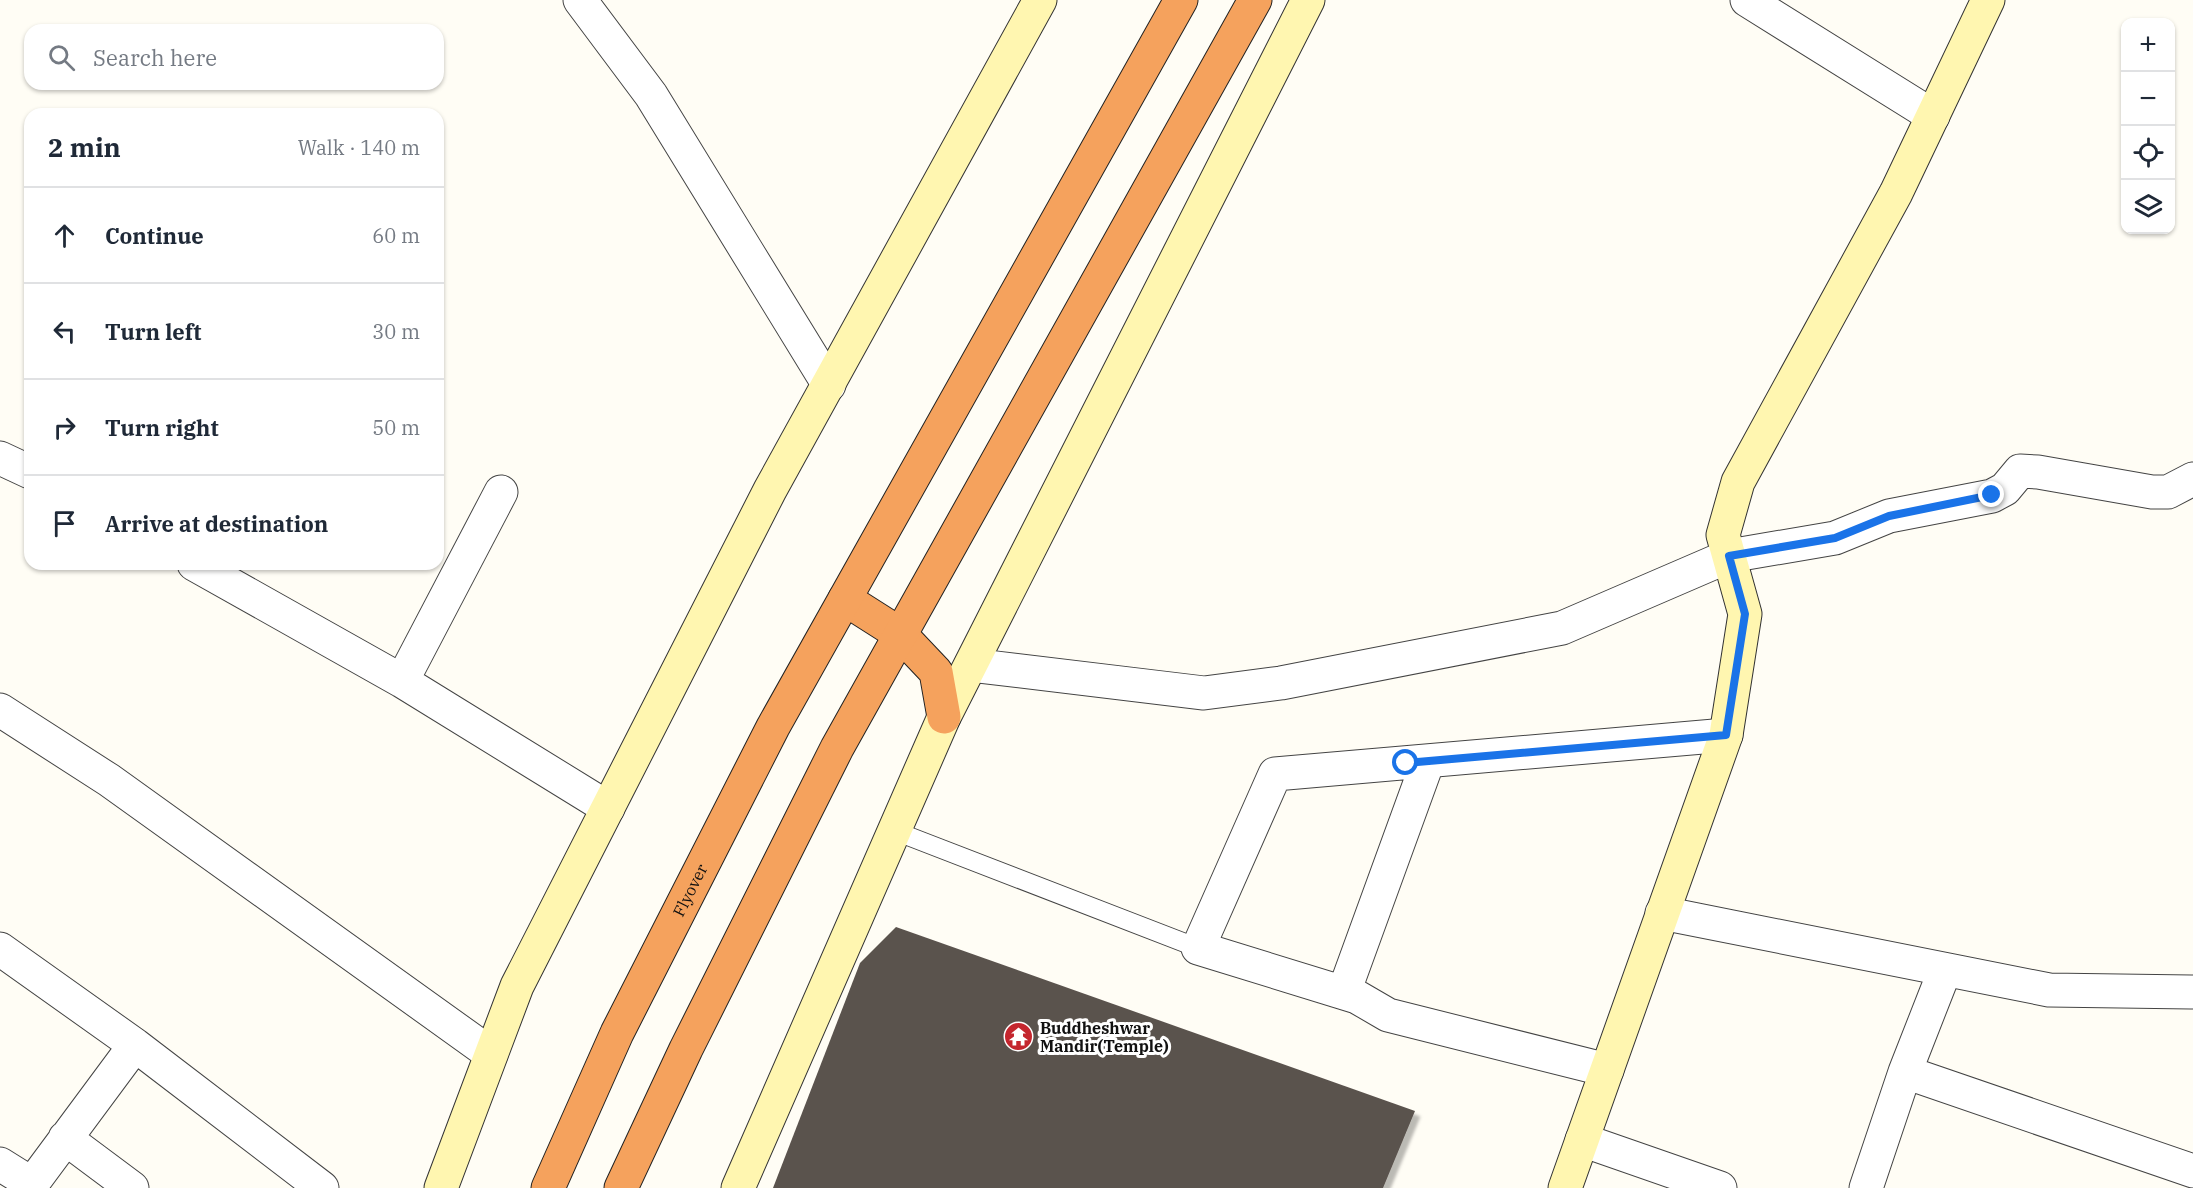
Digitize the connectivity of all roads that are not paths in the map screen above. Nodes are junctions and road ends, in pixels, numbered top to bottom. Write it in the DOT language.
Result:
graph roads {
  1 [pos="580,0"];
  2 [pos="1040,0"];
  3 [pos="1181,0"];
  4 [pos="1256,0"];
  5 [pos="1308,0"];
  6 [pos="1747,0"];
  7 [pos="1988,0"];
  8 [pos="1934,116"];
  9 [pos="829,385"];
  10 [pos="0,458"];
  11 [pos="24,469"];
  12 [pos="2193,479"];
  13 [pos="501,492"];
  14 [pos="1729,556"];
  15 [pos="205,570"];
  16 [pos="844,599"];
  17 [pos="900,634"];
  18 [pos="971,665"];
  19 [pos="402,681"];
  20 [pos="0,710"];
  21 [pos="944,717"];
  22 [pos="1726,735"];
  23 [pos="1428,761"];
  24 [pos="608,808"];
  25 [pos="895,831"];
  26 [pos="1662,913"];
  27 [pos="1198,948"];
  28 [pos="0,949"];
  29 [pos="1946,970"];
  30 [pos="2192,991"];
  31 [pos="1344,992"];
  32 [pos="135,1045"];
  33 [pos="491,1054"];
  34 [pos="1607,1070"];
  35 [pos="1905,1072"];
  36 [pos="65,1138"];
  37 [pos="1582,1140"];
  38 [pos="0,1164"];
  39 [pos="2193,1171"];
  40 [pos="30,1186"];
  41 [pos="132,1188"];
  42 [pos="322,1188"];
  43 [pos="441,1188"];
  44 [pos="548,1188"];
  45 [pos="621,1188"];
  46 [pos="738,1188"];
  47 [pos="1565,1188"];
  48 [pos="1720,1188"];
  49 [pos="1866,1188"];
  1 -- 9 [label="street"];
  2 -- 9 [label="street"];
  3 -- 16 [label="highway, Flyover"];
  4 -- 17 [label="highway"];
  5 -- 18 [label="street"];
  6 -- 8 [label="street"];
  7 -- 8 [label="street"];
  8 -- 14 [label="street"];
  9 -- 24 [label="street"];
  10 -- 11 [label="street"];
  12 -- 14 [label="street"];
  13 -- 19 [label="street"];
  14 -- 18 [label="street"];
  14 -- 22 [label="street"];
  15 -- 19 [label="street"];
  16 -- 17 [label="highway"];
  16 -- 44 [label="highway, Flyover"];
  17 -- 21 [label="highway"];
  17 -- 45 [label="highway"];
  18 -- 21 [label="street"];
  19 -- 24 [label="street"];
  20 -- 33 [label="street"];
  21 -- 25 [label="street"];
  22 -- 23 [label="street"];
  22 -- 26 [label="street"];
  23 -- 27 [label="street"];
  23 -- 31 [label="street"];
  24 -- 33 [label="street"];
  25 -- 27 [label="lane"];
  25 -- 46 [label="street"];
  26 -- 29 [label="street"];
  26 -- 34 [label="street"];
  27 -- 31 [label="street"];
  28 -- 32 [label="street"];
  29 -- 30 [label="street"];
  29 -- 35 [label="street"];
  31 -- 34 [label="street"];
  32 -- 36 [label="street"];
  32 -- 42 [label="street"];
  33 -- 43 [label="street"];
  34 -- 37 [label="street"];
  35 -- 39 [label="street"];
  35 -- 49 [label="street"];
  36 -- 40 [label="street"];
  36 -- 41 [label="street"];
  37 -- 47 [label="street"];
  37 -- 48 [label="street"];
  38 -- 40 [label="street"];
}
